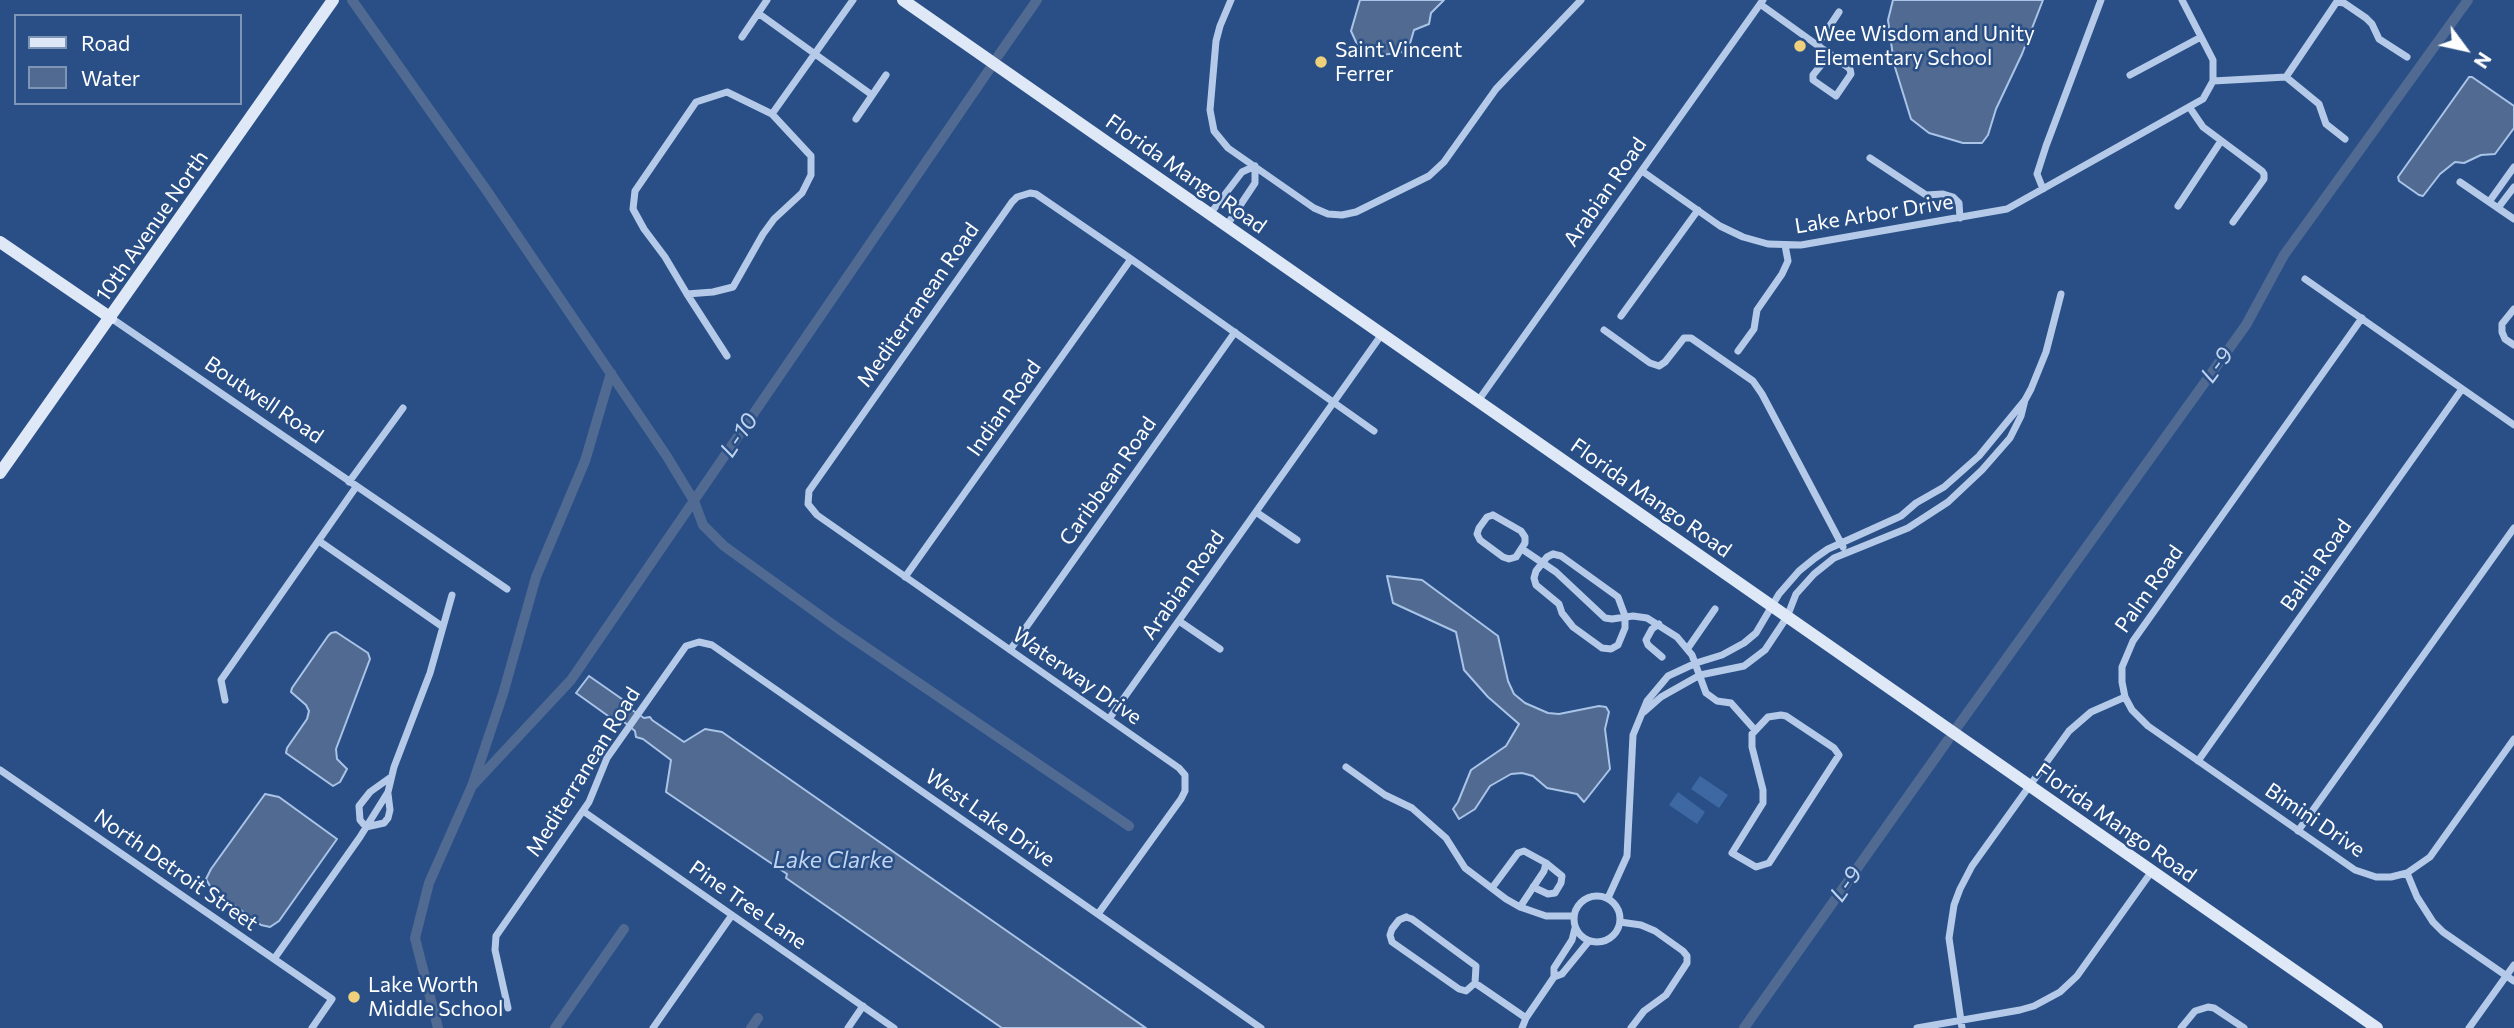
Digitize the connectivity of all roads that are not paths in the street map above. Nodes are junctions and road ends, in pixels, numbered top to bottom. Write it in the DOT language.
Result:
graph roads {
  1 [pos="767,0"];
  2 [pos="853,0"];
  3 [pos="903,0"];
  4 [pos="1231,0"];
  5 [pos="1580,0"];
  6 [pos="2101,0"];
  7 [pos="2182,0"];
  8 [pos="332,1"];
  9 [pos="2337,1"];
  10 [pos="1761,2"];
  11 [pos="1839,12"];
  12 [pos="758,13"];
  13 [pos="742,37"];
  14 [pos="2201,37"];
  15 [pos="1817,45"];
  16 [pos="816,54"];
  17 [pos="1830,54"];
  18 [pos="2407,57"];
  19 [pos="886,75"];
  20 [pos="2130,75"];
  21 [pos="2286,77"];
  22 [pos="2213,81"];
  23 [pos="872,95"];
  24 [pos="2190,108"];
  25 [pos="772,114"];
  26 [pos="856,120"];
  27 [pos="2345,139"];
  28 [pos="2221,141"];
  29 [pos="1870,158"];
  30 [pos="1255,166"];
  31 [pos="2514,167"];
  32 [pos="1642,171"];
  33 [pos="2460,181"];
  34 [pos="2514,187"];
  35 [pos="2043,189"];
  36 [pos="2489,202"];
  37 [pos="2178,206"];
  38 [pos="2498,208"];
  39 [pos="1698,210"];
  40 [pos="1210,214"];
  41 [pos="1960,218"];
  42 [pos="2514,219"];
  43 [pos="2233,222"];
  44 [pos="1227,225"];
  45 [pos="0,242"];
  46 [pos="1785,245"];
  47 [pos="1131,259"];
  48 [pos="2305,279"];
  49 [pos="687,293"];
  50 [pos="2061,294"];
  51 [pos="2514,309"];
  52 [pos="1621,316"];
  53 [pos="111,318"];
  54 [pos="2362,318"];
  55 [pos="1604,330"];
  56 [pos="1235,332"];
  57 [pos="1382,334"];
  58 [pos="2514,345"];
  59 [pos="1738,351"];
  60 [pos="727,356"];
  61 [pos="2462,389"];
  62 [pos="2025,400"];
  63 [pos="1478,401"];
  64 [pos="1333,403"];
  65 [pos="403,408"];
  66 [pos="2514,425"];
  67 [pos="1374,431"];
  68 [pos="0,473"];
  69 [pos="353,485"];
  70 [pos="811,510"];
  71 [pos="1256,512"];
  72 [pos="2514,528"];
  73 [pos="1297,540"];
  74 [pos="319,541"];
  75 [pos="1842,544"];
  76 [pos="1522,549"];
  77 [pos="1844,554"];
  78 [pos="1542,563"];
  79 [pos="905,577"];
  80 [pos="507,589"];
  81 [pos="452,595"];
  82 [pos="1772,606"];
  83 [pos="1715,609"];
  84 [pos="1625,616"];
  85 [pos="1787,617"];
  86 [pos="1179,621"];
  87 [pos="1659,624"];
  88 [pos="443,628"];
  89 [pos="699,642"];
  90 [pos="1688,648"];
  91 [pos="1220,649"];
  92 [pos="1010,650"];
  93 [pos="1662,657"];
  94 [pos="1696,663"];
  95 [pos="1700,675"];
  96 [pos="2125,697"];
  97 [pos="225,700"];
  98 [pos="1641,715"];
  99 [pos="1109,719"];
  100 [pos="1755,730"];
  101 [pos="2514,739"];
  102 [pos="2198,761"];
  103 [pos="1346,767"];
  104 [pos="0,770"];
  105 [pos="392,777"];
  106 [pos="2030,786"];
  107 [pos="370,792"];
  108 [pos="388,794"];
  109 [pos="382,803"];
  110 [pos="583,811"];
  111 [pos="366,827"];
  112 [pos="2298,831"];
  113 [pos="1546,863"];
  114 [pos="2152,871"];
  115 [pos="2407,873"];
  116 [pos="1534,887"];
  117 [pos="1492,888"];
  118 [pos="1608,898"];
  119 [pos="1520,907"];
  120 [pos="1098,914"];
  121 [pos="732,915"];
  122 [pos="1574,916"];
  123 [pos="1620,922"];
  124 [pos="1575,928"];
  125 [pos="1589,941"];
  126 [pos="274,958"];
  127 [pos="2514,965"];
  128 [pos="2506,976"];
  129 [pos="1554,977"];
  130 [pos="2514,981"];
  131 [pos="1475,983"];
  132 [pos="863,1006"];
  133 [pos="508,1008"];
  134 [pos="1526,1018"];
  135 [pos="1962,1024"];
  136 [pos="312,1028"];
  137 [pos="653,1028"];
  138 [pos="848,1028"];
  139 [pos="894,1028"];
  140 [pos="1261,1028"];
  141 [pos="1522,1028"];
  142 [pos="1631,1028"];
  143 [pos="1917,1028"];
  144 [pos="2181,1028"];
  145 [pos="2244,1028"];
  146 [pos="2377,1028"];
  147 [pos="2469,1028"];
  1 -- 12 [label="street"];
  2 -- 16 [label="street"];
  3 -- 40 [label="street, Florida Mango Road"];
  4 -- 30 [label="street"];
  5 -- 30 [label="street"];
  6 -- 35 [label="street"];
  7 -- 14 [label="street"];
  8 -- 53 [label="street, 10th Avenue North"];
  9 -- 18 [label="street"];
  9 -- 21 [label="street"];
  10 -- 15 [label="street, Arabian Road"];
  10 -- 32 [label="street, Arabian Road"];
  11 -- 15 [label="street"];
  12 -- 13 [label="street"];
  12 -- 16 [label="street"];
  14 -- 20 [label="street"];
  14 -- 22 [label="street"];
  15 -- 17 [label="street, Arabian Road"];
  16 -- 23 [label="street"];
  16 -- 25 [label="street"];
  17 -- 17 [label="street, Arabian Road"];
  19 -- 23 [label="street"];
  21 -- 22 [label="street"];
  21 -- 27 [label="street"];
  22 -- 24 [label="street, Lake Arbor Drive"];
  23 -- 26 [label="street"];
  24 -- 28 [label="street"];
  24 -- 35 [label="street, Lake Arbor Drive"];
  25 -- 49 [label="street"];
  25 -- 49 [label="street"];
  28 -- 37 [label="street"];
  28 -- 43 [label="street"];
  29 -- 41 [label="street"];
  30 -- 40 [label="street"];
  30 -- 44 [label="street"];
  31 -- 36 [label="street"];
  32 -- 39 [label="street, Lake Arbor Drive"];
  32 -- 63 [label="street, Arabian Road"];
  33 -- 36 [label="street"];
  34 -- 38 [label="street"];
  35 -- 41 [label="street, Lake Arbor Drive"];
  36 -- 38 [label="street"];
  38 -- 42 [label="street"];
  39 -- 46 [label="street, Lake Arbor Drive"];
  39 -- 52 [label="street"];
  40 -- 44 [label="street, Florida Mango Road"];
  41 -- 46 [label="street, Lake Arbor Drive"];
  44 -- 57 [label="street, Florida Mango Road"];
  45 -- 53 [label="street, Boutwell Road"];
  46 -- 59 [label="street"];
  47 -- 56 [label="street"];
  47 -- 70 [label="street, Mediterranean Road"];
  47 -- 79 [label="street, Indian Road"];
  48 -- 54 [label="street"];
  49 -- 60 [label="street"];
  50 -- 62 [label="street"];
  51 -- 58 [label="street"];
  53 -- 68 [label="street, 10th Avenue North"];
  53 -- 69 [label="street, Boutwell Road"];
  54 -- 61 [label="street"];
  54 -- 96 [label="street, Palm Road"];
  55 -- 75 [label="street"];
  56 -- 64 [label="street"];
  56 -- 92 [label="street, Caribbean Road"];
  57 -- 63 [label="street, Florida Mango Road"];
  57 -- 64 [label="street, Arabian Road"];
  61 -- 66 [label="street"];
  61 -- 102 [label="street, Bahia Road"];
  62 -- 75 [label="street"];
  62 -- 77 [label="street"];
  63 -- 82 [label="street, Florida Mango Road"];
  64 -- 67 [label="street"];
  64 -- 71 [label="street, Arabian Road"];
  65 -- 69 [label="street"];
  69 -- 74 [label="street"];
  69 -- 80 [label="street, Boutwell Road"];
  70 -- 79 [label="street, Waterway Drive"];
  71 -- 73 [label="street"];
  71 -- 86 [label="street, Arabian Road"];
  72 -- 112 [label="street"];
  74 -- 88 [label="street"];
  74 -- 97 [label="street"];
  75 -- 77 [label="street"];
  75 -- 82 [label="street"];
  76 -- 76 [label="street"];
  76 -- 78 [label="street"];
  77 -- 85 [label="street"];
  78 -- 84 [label="street"];
  78 -- 84 [label="street"];
  78 -- 84 [label="street"];
  79 -- 92 [label="street, Waterway Drive"];
  81 -- 88 [label="street"];
  82 -- 85 [label="street, Florida Mango Road"];
  82 -- 94 [label="street"];
  83 -- 90 [label="street"];
  84 -- 87 [label="street"];
  85 -- 95 [label="street"];
  85 -- 106 [label="street, Florida Mango Road"];
  86 -- 91 [label="street"];
  86 -- 99 [label="street, Arabian Road"];
  87 -- 90 [label="street"];
  87 -- 93 [label="street"];
  88 -- 105 [label="street"];
  89 -- 110 [label="street, Mediterranean Road"];
  89 -- 120 [label="street, West Lake Drive"];
  90 -- 94 [label="street"];
  92 -- 99 [label="street, Waterway Drive"];
  94 -- 95 [label="street"];
  94 -- 98 [label="street"];
  95 -- 98 [label="street"];
  95 -- 100 [label="street"];
  96 -- 102 [label="street, Bimini Drive"];
  96 -- 106 [label="street"];
  98 -- 118 [label="street"];
  99 -- 120 [label="street, Waterway Drive"];
  100 -- 100 [label="street"];
  101 -- 115 [label="street"];
  102 -- 112 [label="street, Bimini Drive"];
  103 -- 117 [label="street"];
  104 -- 126 [label="street, North Detroit Street"];
  105 -- 107 [label="street"];
  105 -- 108 [label="street"];
  106 -- 114 [label="street, Florida Mango Road"];
  106 -- 135 [label="street"];
  107 -- 109 [label="street"];
  107 -- 111 [label="street"];
  108 -- 109 [label="street"];
  108 -- 111 [label="street"];
  109 -- 111 [label="street"];
  110 -- 121 [label="street, Pine Tree Lane"];
  110 -- 133 [label="street, Mediterranean Road"];
  111 -- 126 [label="street"];
  112 -- 115 [label="street, Bimini Drive"];
  113 -- 116 [label="street"];
  113 -- 116 [label="street"];
  113 -- 117 [label="street"];
  114 -- 135 [label="street"];
  114 -- 146 [label="street, Florida Mango Road"];
  115 -- 128 [label="street"];
  116 -- 119 [label="street"];
  117 -- 119 [label="street"];
  118 -- 122 [label="street"];
  118 -- 123 [label="street"];
  119 -- 122 [label="street"];
  120 -- 140 [label="street, West Lake Drive"];
  121 -- 132 [label="street, Pine Tree Lane"];
  121 -- 137 [label="street"];
  122 -- 124 [label="street"];
  123 -- 125 [label="street"];
  123 -- 142 [label="street"];
  124 -- 125 [label="street"];
  124 -- 129 [label="street"];
  125 -- 129 [label="street"];
  126 -- 136 [label="street, North Detroit Street"];
  127 -- 128 [label="street"];
  128 -- 130 [label="street"];
  128 -- 147 [label="street"];
  129 -- 134 [label="street"];
  131 -- 131 [label="street"];
  131 -- 134 [label="street"];
  132 -- 138 [label="street"];
  132 -- 139 [label="street, Pine Tree Lane"];
  134 -- 141 [label="street"];
  135 -- 143 [label="street"];
  144 -- 145 [label="street"];
}
